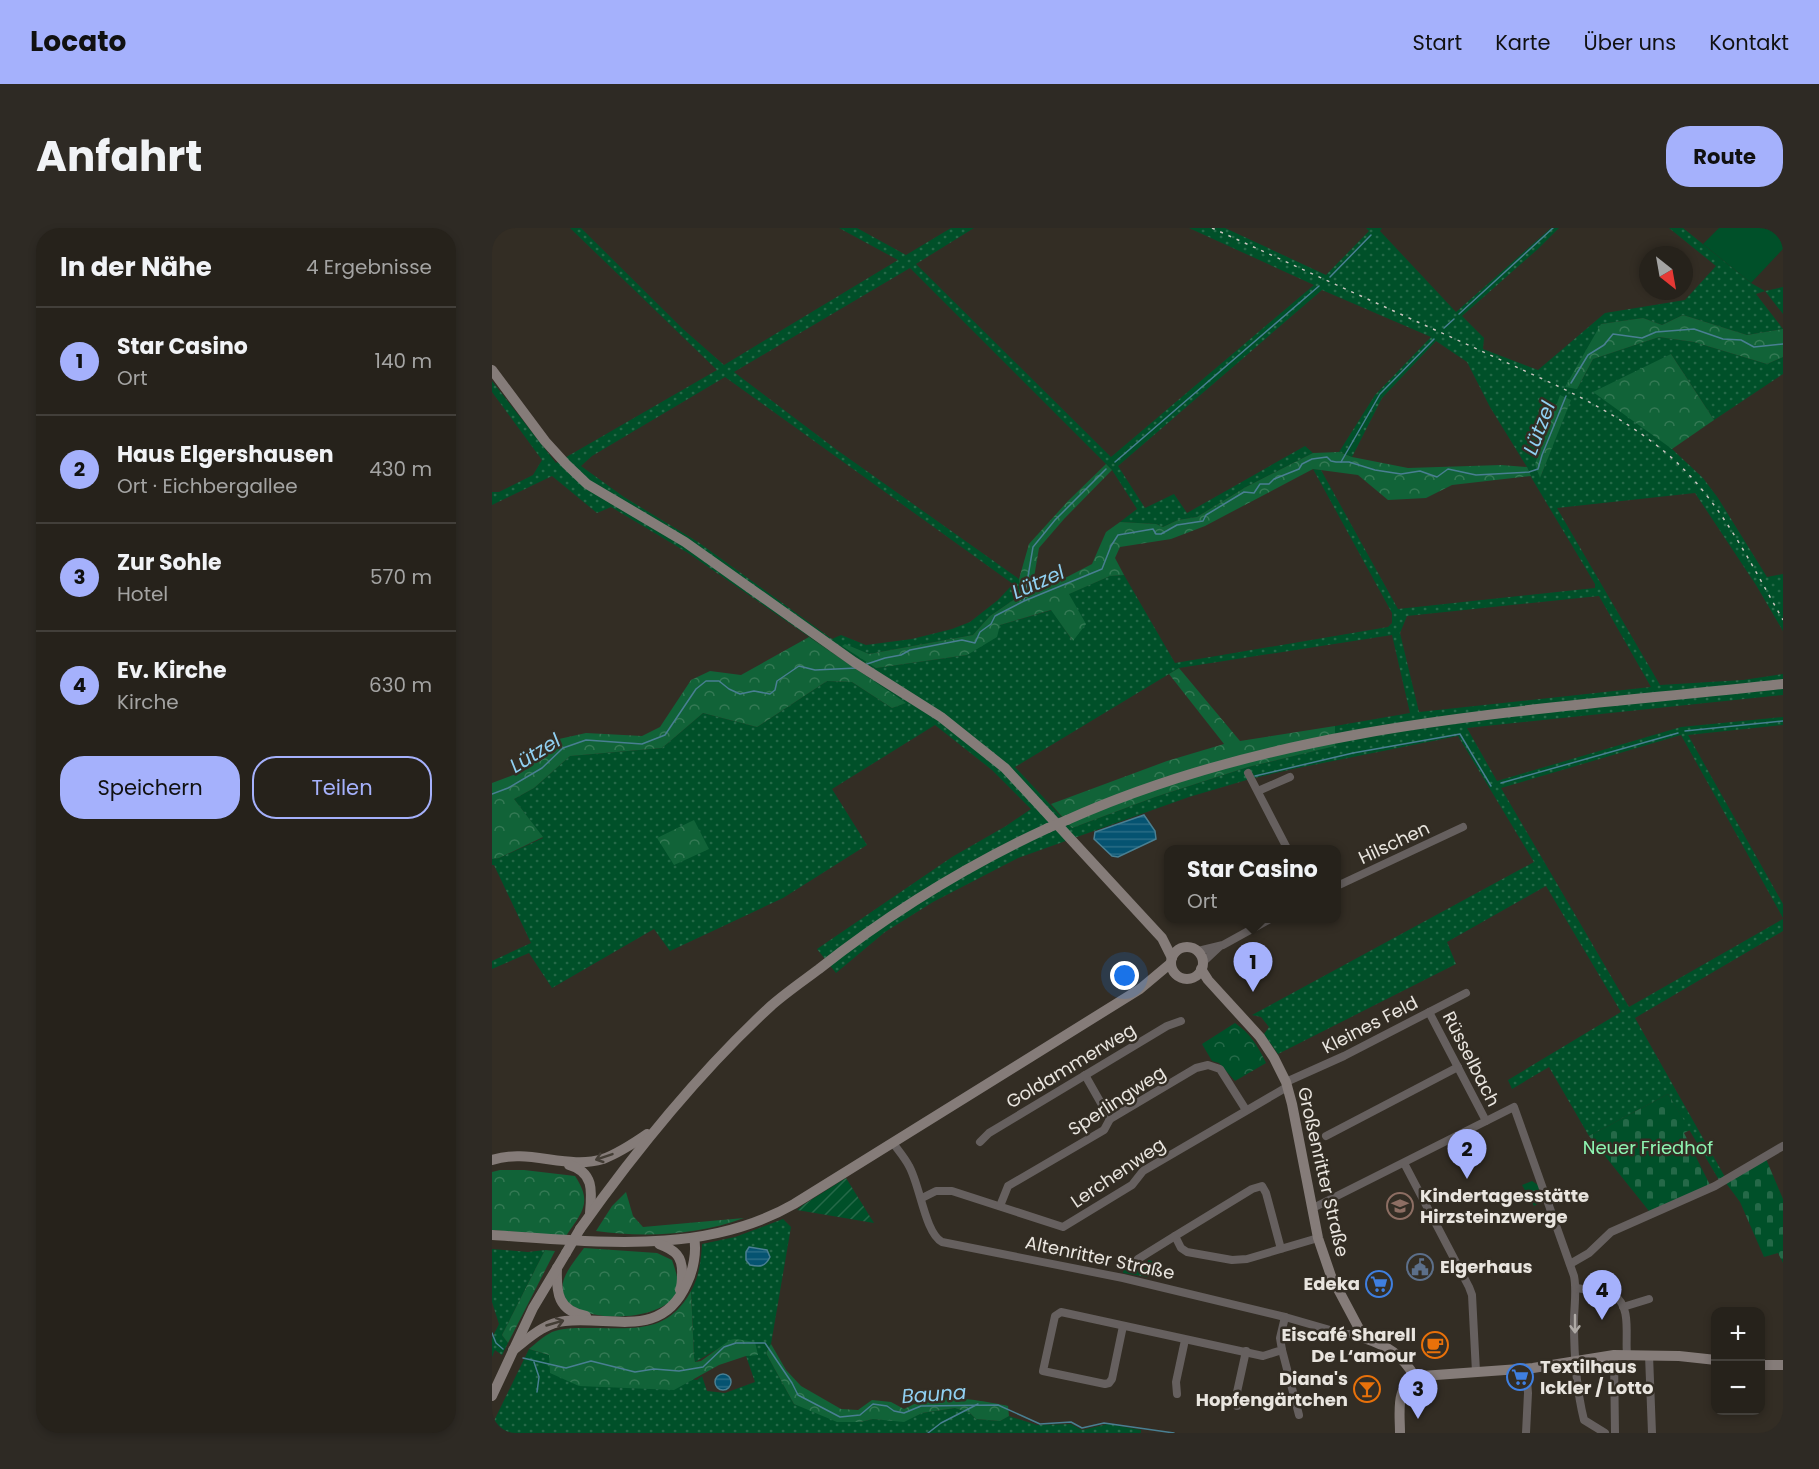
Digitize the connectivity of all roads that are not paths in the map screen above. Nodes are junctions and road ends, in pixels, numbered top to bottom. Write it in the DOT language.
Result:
graph roads {
  1 [pos="492,370"];
  2 [pos="1783,684"];
  3 [pos="1248,774"];
  4 [pos="1290,777"];
  5 [pos="1257,791"];
  6 [pos="1463,827"];
  7 [pos="1286,845"];
  8 [pos="1341,884"];
  9 [pos="1263,923"];
  10 [pos="1162,938"];
  11 [pos="1223,945"];
  12 [pos="1181,948"];
  13 [pos="1197,951"];
  14 [pos="1172,960"];
  15 [pos="1202,965"];
  16 [pos="1177,975"];
  17 [pos="1191,978"];
  18 [pos="1140,989"];
  19 [pos="1466,993"];
  20 [pos="1430,1012"];
  21 [pos="1181,1022"];
  22 [pos="1246,1022"];
  23 [pos="1458,1067"];
  24 [pos="1085,1075"];
  25 [pos="1286,1084"];
  26 [pos="1246,1110"];
  27 [pos="1110,1119"];
  28 [pos="1486,1121"];
  29 [pos="655,1128"];
  30 [pos="1326,1136"];
  31 [pos="980,1142"];
  32 [pos="893,1143"];
  33 [pos="1783,1146"];
  34 [pos="492,1162"];
  35 [pos="1404,1163"];
  36 [pos="922,1198"];
  37 [pos="1000,1206"];
  38 [pos="1313,1208"];
  39 [pos="589,1216"];
  40 [pos="492,1235"];
  41 [pos="1175,1236"];
  42 [pos="691,1238"];
  43 [pos="1318,1238"];
  44 [pos="656,1242"];
  45 [pos="1281,1248"];
  46 [pos="1138,1259"];
  47 [pos="683,1263"];
  48 [pos="1570,1264"];
  49 [pos="557,1268"];
  50 [pos="1576,1288"];
  51 [pos="1649,1299"];
  52 [pos="1623,1307"];
  53 [pos="1285,1317"];
  54 [pos="1123,1326"];
  55 [pos="1362,1334"];
  56 [pos="1185,1340"];
  57 [pos="513,1350"];
  58 [pos="1282,1350"];
  59 [pos="1246,1351"];
  60 [pos="1627,1354"];
  61 [pos="1614,1355"];
  62 [pos="1649,1355"];
  63 [pos="1711,1359"];
  64 [pos="1575,1360"];
  65 [pos="1765,1365"];
  66 [pos="1783,1365"];
  67 [pos="1526,1368"];
  68 [pos="1476,1372"];
  69 [pos="1415,1377"];
  70 [pos="1177,1394"];
  71 [pos="492,1396"];
  72 [pos="1237,1406"];
  73 [pos="1299,1415"];
  74 [pos="1400,1433"];
  75 [pos="1526,1433"];
  76 [pos="1605,1433"];
  77 [pos="1615,1433"];
  78 [pos="1652,1433"];
  1 -- 10 [label="main road"];
  2 -- 29 [label="main road, bridge"];
  3 -- 5 [label="street"];
  4 -- 5 [label="street"];
  5 -- 7 [label="street"];
  6 -- 8 [label="street, Hilschen"];
  9 -- 11 [label="street"];
  10 -- 12 [label="main road"];
  10 -- 14 [label="main road"];
  11 -- 13 [label="street"];
  11 -- 15 [label="street"];
  12 -- 13 [label="main road"];
  12 -- 14 [label="main road"];
  13 -- 15 [label="main road"];
  14 -- 16 [label="main road"];
  14 -- 18 [label="main road"];
  15 -- 17 [label="main road"];
  15 -- 22 [label="main road, Großenritter Straße"];
  16 -- 17 [label="main road"];
  16 -- 18 [label="main road"];
  17 -- 22 [label="main road, Großenritter Straße"];
  18 -- 32 [label="main road"];
  19 -- 20 [label="street, Kleines Feld"];
  20 -- 23 [label="street, Rüsselbach"];
  20 -- 25 [label="street, Kleines Feld"];
  21 -- 24 [label="street, Goldammerweg"];
  22 -- 25 [label="main road, Großenritter Straße"];
  23 -- 28 [label="street, Rüsselbach"];
  23 -- 30 [label="street"];
  24 -- 27 [label="street"];
  24 -- 31 [label="street, Goldammerweg"];
  25 -- 26 [label="street, Lerchenweg"];
  25 -- 38 [label="main road, Großenritter Straße"];
  26 -- 27 [label="street, Sperlingweg"];
  26 -- 37 [label="street, Lerchenweg"];
  27 -- 37 [label="street, Sperlingweg"];
  28 -- 35 [label="street"];
  28 -- 48 [label="street"];
  29 -- 34 [label="main road, one-way"];
  29 -- 39 [label="main road"];
  32 -- 36 [label="street, Altenritter Straße"];
  32 -- 42 [label="main road"];
  33 -- 48 [label="street"];
  34 -- 39 [label="main road"];
  35 -- 38 [label="street"];
  35 -- 68 [label="street"];
  36 -- 37 [label="street, Lerchenweg"];
  36 -- 53 [label="street, Altenritter Straße"];
  38 -- 43 [label="main road, Großenritter Straße"];
  39 -- 49 [label="main road, bridge"];
  40 -- 44 [label="main road"];
  41 -- 45 [label="street"];
  41 -- 45 [label="street"];
  41 -- 46 [label="street"];
  42 -- 44 [label="main road"];
  42 -- 47 [label="main road"];
  57 -- 42 [label="main road, one-way"];
  43 -- 45 [label="street"];
  43 -- 55 [label="main road, Großenritter Straße"];
  44 -- 47 [label="main road"];
  47 -- 49 [label="main road"];
  48 -- 50 [label="street"];
  49 -- 57 [label="main road"];
  50 -- 52 [label="street"];
  50 -- 64 [label="street, one-way"];
  51 -- 52 [label="street"];
  52 -- 60 [label="street"];
  53 -- 55 [label="street, Altenritter Straße"];
  53 -- 58 [label="street"];
  54 -- 54 [label="street"];
  54 -- 56 [label="street"];
  55 -- 69 [label="main road"];
  56 -- 59 [label="street"];
  56 -- 70 [label="street"];
  57 -- 71 [label="main road"];
  58 -- 59 [label="street"];
  58 -- 73 [label="street"];
  59 -- 72 [label="street"];
  60 -- 61 [label="main road"];
  60 -- 62 [label="main road"];
  61 -- 64 [label="main road"];
  61 -- 77 [label="street"];
  62 -- 63 [label="main road"];
  62 -- 78 [label="street"];
  64 -- 67 [label="main road"];
  64 -- 76 [label="street"];
  65 -- 66 [label="main road"];
  67 -- 68 [label="main road"];
  67 -- 75 [label="street"];
  68 -- 69 [label="main road"];
  69 -- 74 [label="main road"];
}
